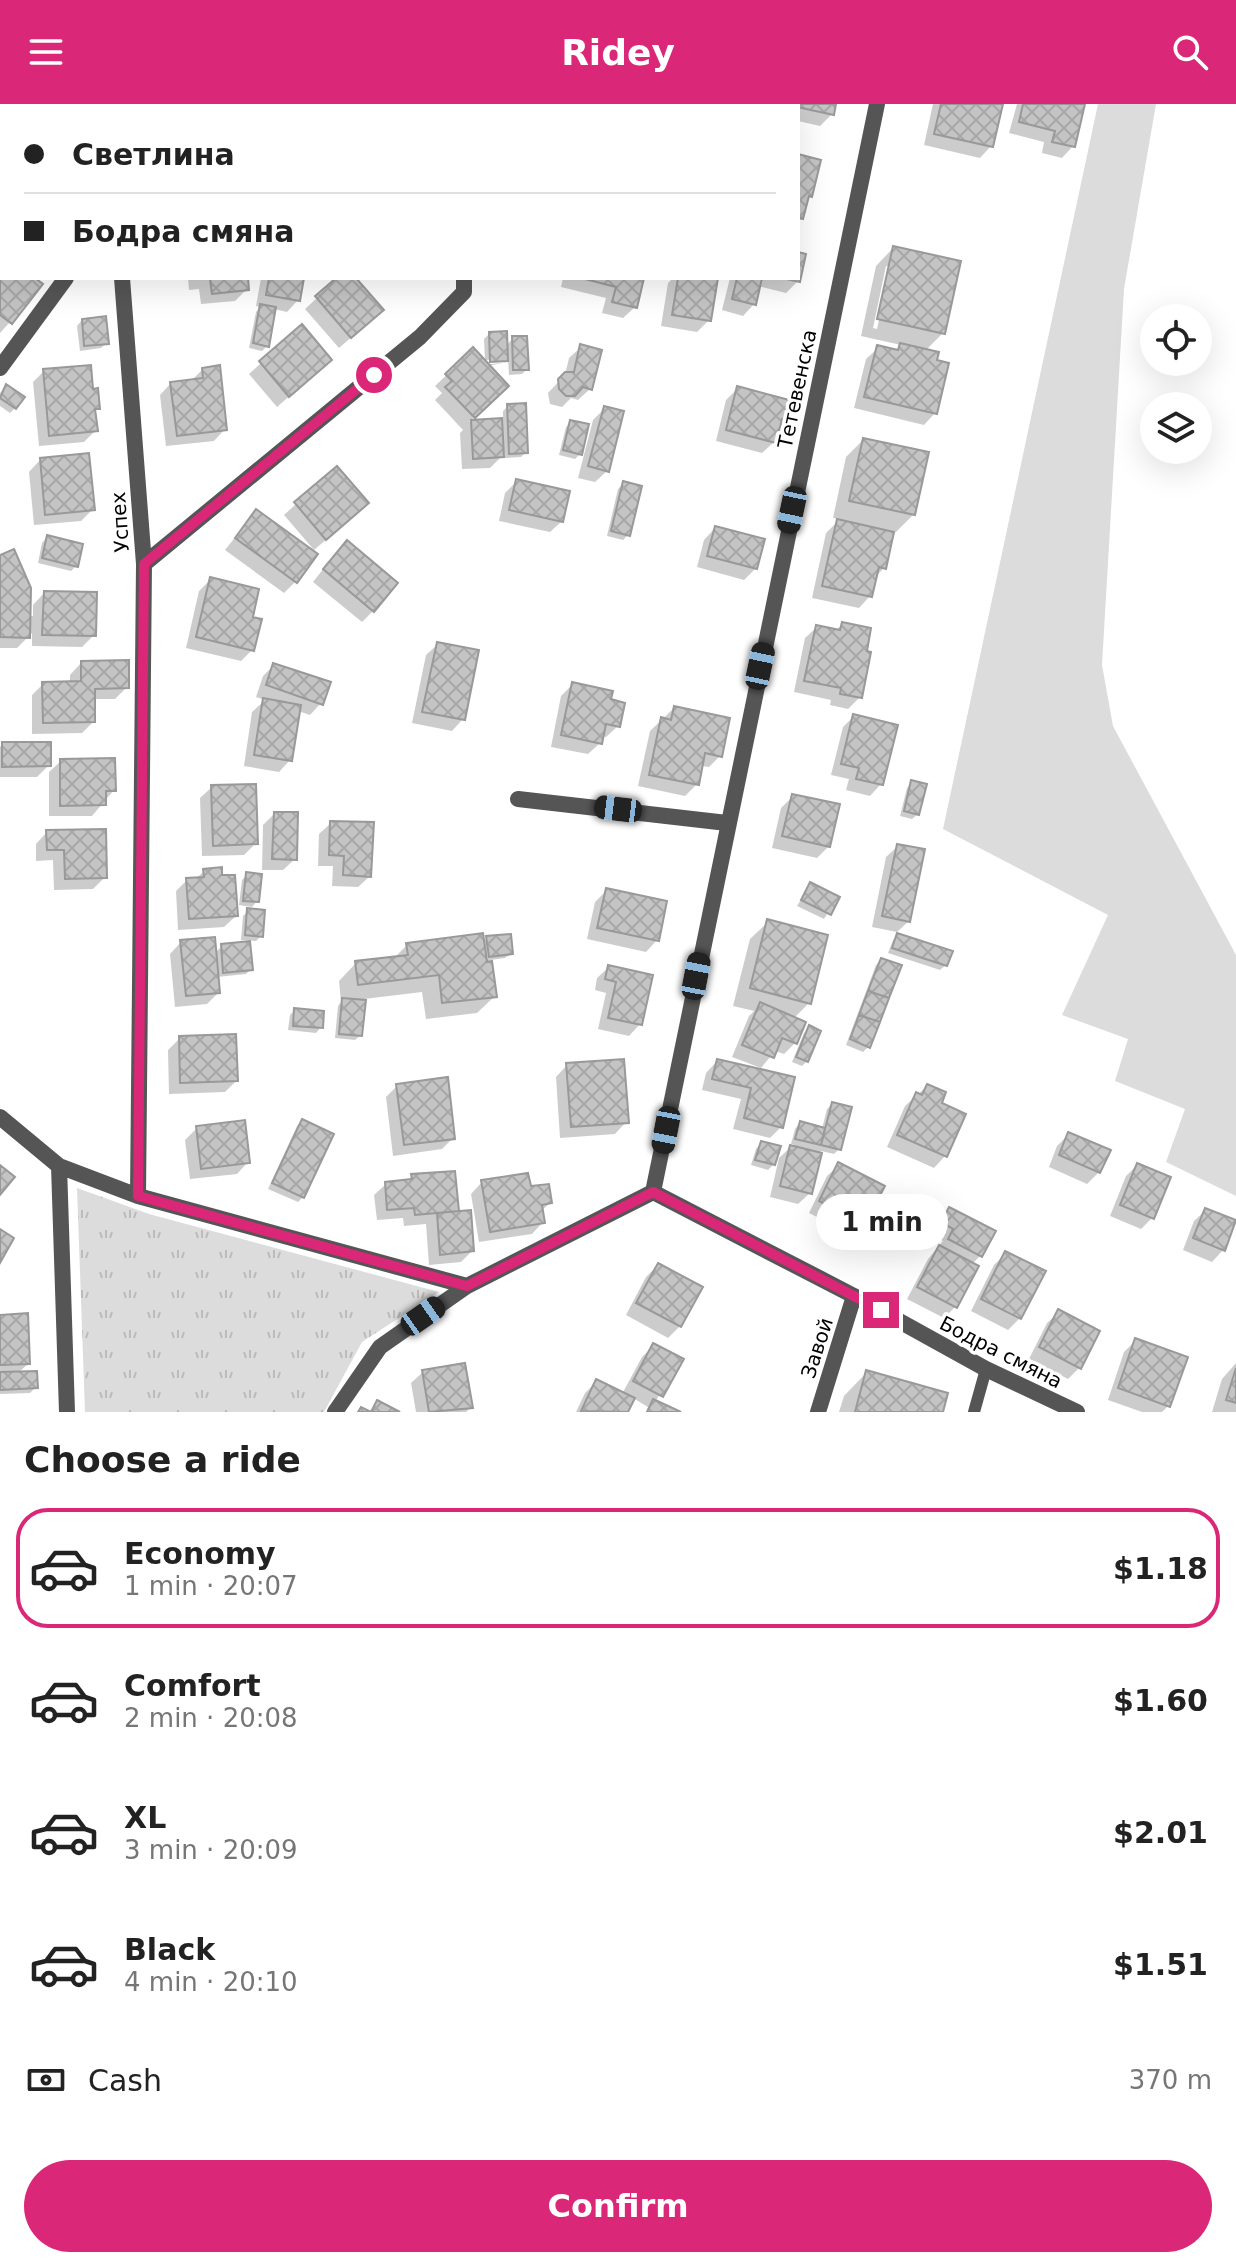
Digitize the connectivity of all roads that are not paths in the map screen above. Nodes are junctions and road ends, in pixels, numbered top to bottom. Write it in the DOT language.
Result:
graph roads {
  1 [pos="877,104"];
  2 [pos="65,280"];
  3 [pos="122,280"];
  4 [pos="464,280"];
  5 [pos="0,368"];
  6 [pos="144,564"];
  7 [pos="518,799"];
  8 [pos="727,823"];
  9 [pos="0,1117"];
  10 [pos="59,1166"];
  11 [pos="653,1192"];
  12 [pos="138,1196"];
  13 [pos="467,1286"];
  14 [pos="854,1296"];
  15 [pos="986,1369"];
  16 [pos="67,1412"];
  17 [pos="335,1412"];
  18 [pos="818,1412"];
  19 [pos="974,1412"];
  20 [pos="1077,1412"];
  1 -- 8 [label="street, Тетевенска"];
  2 -- 5 [label="street"];
  3 -- 6 [label="street, Успех"];
  4 -- 6 [label="street"];
  6 -- 12 [label="street, Успех"];
  7 -- 8 [label="street"];
  8 -- 11 [label="street, Тетевенска"];
  9 -- 10 [label="street"];
  10 -- 12 [label="street"];
  10 -- 16 [label="street"];
  11 -- 13 [label="street"];
  11 -- 14 [label="street, Бодра смяна"];
  12 -- 13 [label="street"];
  13 -- 17 [label="street"];
  14 -- 15 [label="street, Бодра смяна"];
  14 -- 18 [label="street, Завой"];
  15 -- 19 [label="lane"];
  15 -- 20 [label="street, Бодра смяна"];
}
